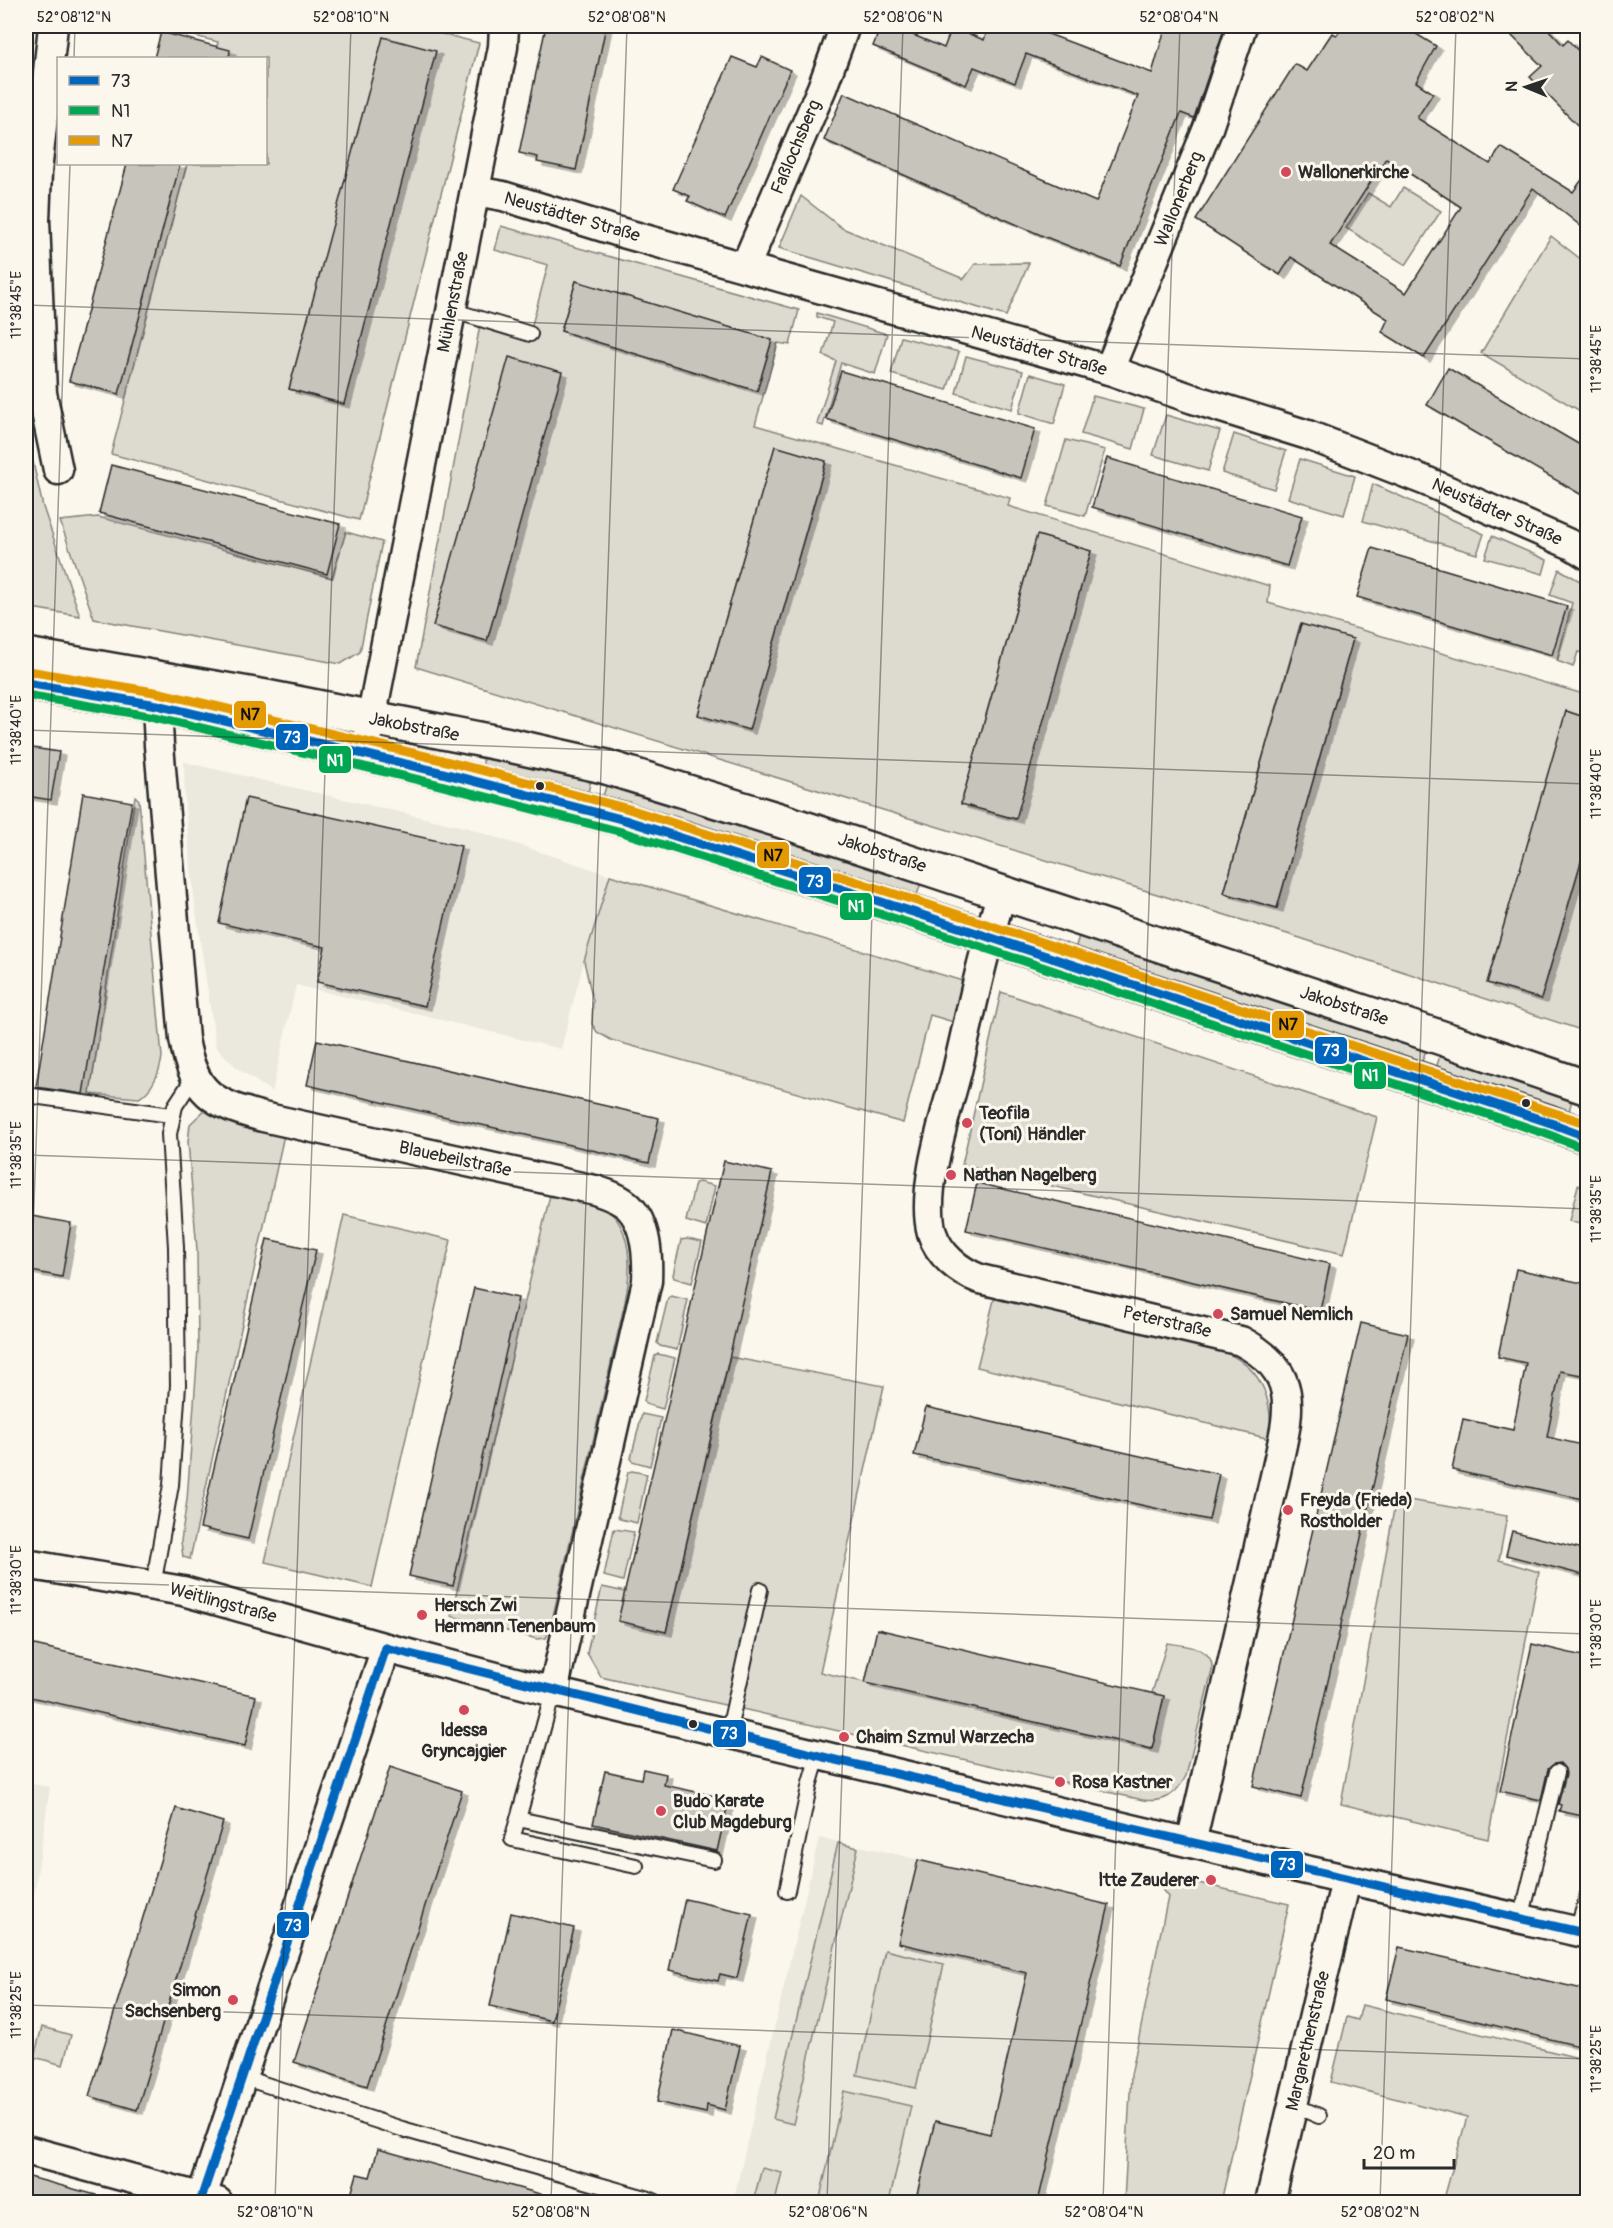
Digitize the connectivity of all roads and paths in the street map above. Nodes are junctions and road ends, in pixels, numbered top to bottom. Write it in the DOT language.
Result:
graph roads {
  1 [pos="53,26"];
  2 [pos="504,26"];
  3 [pos="844,26"];
  4 [pos="1242,26"];
  5 [pos="475,191"];
  6 [pos="745,267"];
  7 [pos="451,310"];
  8 [pos="530,334"];
  9 [pos="1109,370"];
  10 [pos="58,470"];
  11 [pos="1586,550"];
  12 [pos="26,655"];
  13 [pos="26,683"];
  14 [pos="159,691"];
  15 [pos="372,718"];
  16 [pos="364,755"];
  17 [pos="1002,894"];
  18 [pos="988,938"];
  19 [pos="194,1077"];
  20 [pos="1587,1088"];
  21 [pos="26,1095"];
  22 [pos="171,1115"];
  23 [pos="1587,1137"];
  24 [pos="26,1564"];
  25 [pos="153,1586"];
  26 [pos="760,1590"];
  27 [pos="386,1648"];
  28 [pos="553,1692"];
  29 [pos="728,1734"];
  30 [pos="818,1756"];
  31 [pos="1557,1772"];
  32 [pos="518,1819"];
  33 [pos="1191,1843"];
  34 [pos="714,1860"];
  35 [pos="636,1866"];
  36 [pos="1346,1880"];
  37 [pos="788,1891"];
  38 [pos="1587,1894"];
  39 [pos="1521,1919"];
  40 [pos="1582,1932"];
  41 [pos="242,2078"];
  42 [pos="1293,2105"];
  43 [pos="1319,2116"];
  44 [pos="26,2150"];
  45 [pos="207,2200"];
  46 [pos="656,2202"];
  47 [pos="1270,2202"];
  1 -- 10 [label="street"];
  2 -- 5 [label="street, Mühlenstraße"];
  3 -- 6 [label="street, Faßlochsberg"];
  4 -- 9 [label="street, Wallonerberg"];
  5 -- 6 [label="street, Neustädter Straße"];
  5 -- 7 [label="street, Mühlenstraße"];
  6 -- 9 [label="street, Neustädter Straße"];
  7 -- 8 [label="lane"];
  7 -- 15 [label="street, Mühlenstraße"];
  9 -- 11 [label="street, Neustädter Straße"];
  12 -- 14 [label="street"];
  13 -- 14 [label="street"];
  14 -- 15 [label="street, Jakobstraße"];
  14 -- 16 [label="street, Jakobstraße"];
  14 -- 19 [label="street, Blauebeilstraße"];
  15 -- 16 [label="street, Mühlenstraße"];
  15 -- 17 [label="street, Jakobstraße"];
  16 -- 18 [label="street, Jakobstraße"];
  17 -- 18 [label="street, Peterstraße"];
  17 -- 20 [label="street, Jakobstraße"];
  18 -- 23 [label="street, Jakobstraße"];
  18 -- 33 [label="street, Peterstraße"];
  19 -- 22 [label="lane, Weitlingstraße"];
  19 -- 28 [label="street, Blauebeilstraße"];
  21 -- 22 [label="lane"];
  22 -- 25 [label="lane, Weitlingstraße"];
  24 -- 25 [label="street, Weitlingstraße"];
  25 -- 27 [label="street, Weitlingstraße"];
  26 -- 29 [label="lane"];
  27 -- 28 [label="street, Weitlingstraße"];
  27 -- 41 [label="street"];
  28 -- 29 [label="street, Weitlingstraße"];
  28 -- 32 [label="lane"];
  29 -- 30 [label="street, Weitlingstraße"];
  30 -- 33 [label="street, Weitlingstraße"];
  30 -- 37 [label="lane"];
  31 -- 39 [label="lane"];
  32 -- 34 [label="lane"];
  32 -- 35 [label="lane"];
  33 -- 36 [label="street, Weitlingstraße"];
  36 -- 39 [label="street, Weitlingstraße"];
  36 -- 42 [label="street, Margarethenstraße"];
  38 -- 40 [label="lane"];
  39 -- 40 [label="street, Weitlingstraße"];
  41 -- 45 [label="street"];
  41 -- 46 [label="lane"];
  42 -- 43 [label="lane"];
  42 -- 47 [label="street, Margarethenstraße"];
  44 -- 45 [label="street"];
}
